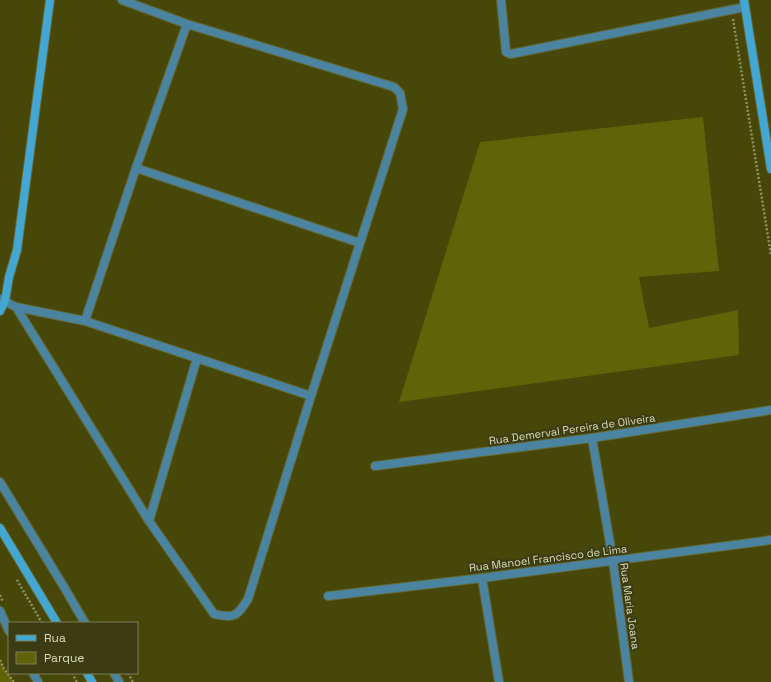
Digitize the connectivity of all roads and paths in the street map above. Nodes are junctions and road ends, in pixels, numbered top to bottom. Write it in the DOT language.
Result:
graph roads {
  1 [pos="50,0"];
  2 [pos="122,0"];
  3 [pos="501,0"];
  4 [pos="745,3"];
  5 [pos="732,9"];
  6 [pos="186,24"];
  7 [pos="770,150"];
  8 [pos="136,168"];
  9 [pos="771,169"];
  10 [pos="360,244"];
  11 [pos="771,255"];
  12 [pos="9,277"];
  13 [pos="0,287"];
  14 [pos="3,300"];
  15 [pos="16,307"];
  16 [pos="0,310"];
  17 [pos="85,321"];
  18 [pos="197,358"];
  19 [pos="311,396"];
  20 [pos="771,410"];
  21 [pos="592,438"];
  22 [pos="375,466"];
  23 [pos="0,482"];
  24 [pos="149,521"];
  25 [pos="0,528"];
  26 [pos="771,540"];
  27 [pos="613,561"];
  28 [pos="15,578"];
  29 [pos="482,578"];
  30 [pos="328,596"];
  31 [pos="0,611"];
  32 [pos="41,622"];
  33 [pos="56,622"];
  34 [pos="84,622"];
  35 [pos="8,630"];
  36 [pos="0,660"];
  37 [pos="14,682"];
  38 [pos="499,682"];
  39 [pos="629,682"];
  1 -- 12 [label="street"];
  2 -- 6 [label="street"];
  3 -- 5 [label="street"];
  4 -- 5 [label="street"];
  4 -- 7 [label="street"];
  5 -- 11 [label="path"];
  6 -- 8 [label="street"];
  6 -- 10 [label="street"];
  7 -- 9 [label="street"];
  8 -- 10 [label="street"];
  8 -- 17 [label="street"];
  10 -- 19 [label="street"];
  12 -- 13 [label="street"];
  12 -- 14 [label="street"];
  14 -- 15 [label="street"];
  14 -- 16 [label="street"];
  15 -- 17 [label="street"];
  15 -- 24 [label="street"];
  17 -- 18 [label="street"];
  18 -- 19 [label="street"];
  18 -- 24 [label="street"];
  19 -- 24 [label="street"];
  20 -- 21 [label="street, Rua Demerval Pereira de Oliveira"];
  21 -- 22 [label="street, Rua Demerval Pereira de Oliveira"];
  21 -- 27 [label="street, Rua Maria Joana"];
  23 -- 34 [label="street"];
  25 -- 33 [label="street"];
  26 -- 27 [label="street, Rua Manoel Francisco de Lima"];
  27 -- 29 [label="street, Rua Manoel Francisco de Lima"];
  27 -- 39 [label="street, Rua Maria Joana"];
  28 -- 32 [label="path"];
  29 -- 30 [label="street, Rua Manoel Francisco de Lima"];
  29 -- 38 [label="street"];
  31 -- 35 [label="street"];
  36 -- 37 [label="path"];
}
